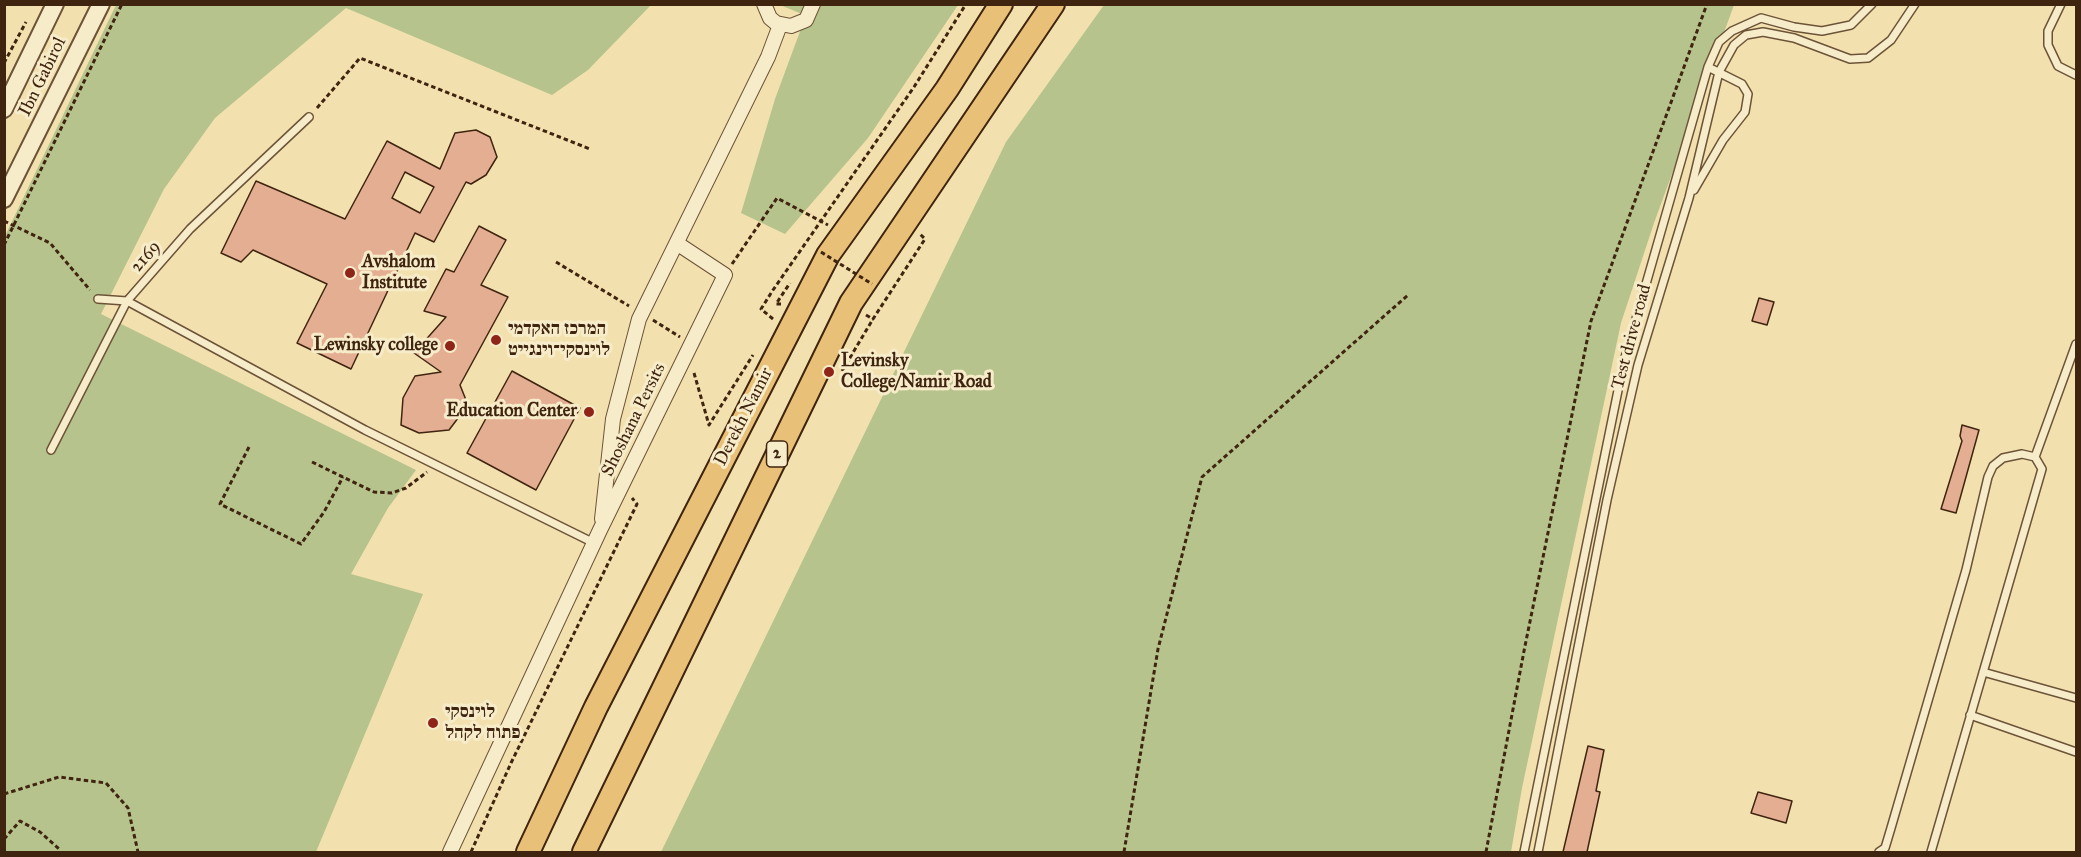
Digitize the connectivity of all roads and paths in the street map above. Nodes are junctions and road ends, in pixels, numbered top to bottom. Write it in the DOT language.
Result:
graph roads {
  1 [pos="55,4"];
  2 [pos="101,4"];
  3 [pos="122,4"];
  4 [pos="764,4"];
  5 [pos="813,4"];
  6 [pos="966,4"];
  7 [pos="1001,4"];
  8 [pos="1053,4"];
  9 [pos="1707,4"];
  10 [pos="1872,4"];
  11 [pos="1915,4"];
  12 [pos="2061,4"];
  13 [pos="30,14"];
  14 [pos="780,25"];
  15 [pos="4,63"];
  16 [pos="1708,67"];
  17 [pos="1719,72"];
  18 [pos="2076,75"];
  19 [pos="4,109"];
  20 [pos="309,117"];
  21 [pos="590,149"];
  22 [pos="1689,198"];
  23 [pos="4,199"];
  24 [pos="820,220"];
  25 [pos="4,221"];
  26 [pos="828,224"];
  27 [pos="14,225"];
  28 [pos="4,244"];
  29 [pos="678,244"];
  30 [pos="821,252"];
  31 [pos="556,262"];
  32 [pos="725,275"];
  33 [pos="872,284"];
  34 [pos="1408,295"];
  35 [pos="98,299"];
  36 [pos="127,301"];
  37 [pos="642,314"];
  38 [pos="873,319"];
  39 [pos="769,330"];
  40 [pos="691,344"];
  41 [pos="2076,344"];
  42 [pos="757,349"];
  43 [pos="683,361"];
  44 [pos="842,371"];
  45 [pos="249,447"];
  46 [pos="51,450"];
  47 [pos="2036,457"];
  48 [pos="312,462"];
  49 [pos="435,464"];
  50 [pos="343,477"];
  51 [pos="621,486"];
  52 [pos="597,536"];
  53 [pos="1983,672"];
  54 [pos="2076,698"];
  55 [pos="1970,715"];
  56 [pos="2076,752"];
  57 [pos="4,794"];
  58 [pos="4,839"];
  59 [pos="58,852"];
  60 [pos="138,852"];
  61 [pos="450,852"];
  62 [pos="471,852"];
  63 [pos="528,852"];
  64 [pos="584,852"];
  65 [pos="1124,852"];
  66 [pos="1486,852"];
  67 [pos="1524,852"];
  68 [pos="1538,852"];
  69 [pos="1879,852"];
  70 [pos="1931,852"];
  1 -- 19 [label="street, Ibn Gabirol"];
  2 -- 23 [label="street, Ibn Gabirol"];
  3 -- 27 [label="path"];
  4 -- 14 [label="street"];
  5 -- 14 [label="street"];
  6 -- 24 [label="path"];
  7 -- 63 [label="highway, Derekh Namir"];
  8 -- 64 [label="highway, 2"];
  9 -- 66 [label="path"];
  10 -- 16 [label="lane, Test drive road"];
  11 -- 17 [label="lane, Test drive road"];
  12 -- 18 [label="lane"];
  13 -- 15 [label="path"];
  14 -- 29 [label="street"];
  16 -- 17 [label="lane"];
  16 -- 67 [label="lane, Test drive road"];
  17 -- 22 [label="lane, Test drive road"];
  17 -- 22 [label="lane"];
  20 -- 21 [label="path"];
  20 -- 36 [label="lane, 2169"];
  22 -- 68 [label="lane, Test drive road"];
  24 -- 26 [label="path"];
  24 -- 32 [label="path"];
  24 -- 39 [label="path"];
  25 -- 27 [label="path"];
  27 -- 28 [label="path"];
  27 -- 35 [label="path"];
  29 -- 32 [label="street"];
  29 -- 37 [label="street"];
  30 -- 33 [label="path, bridge"];
  31 -- 37 [label="path"];
  32 -- 40 [label="street, Shoshana Persits"];
  34 -- 65 [label="path"];
  35 -- 36 [label="lane"];
  36 -- 46 [label="lane, 2169"];
  36 -- 49 [label="lane"];
  37 -- 40 [label="path"];
  37 -- 52 [label="street"];
  38 -- 44 [label="path"];
  40 -- 43 [label="street, Shoshana Persits"];
  41 -- 47 [label="lane"];
  42 -- 43 [label="path"];
  43 -- 51 [label="street, Shoshana Persits"];
  45 -- 50 [label="path"];
  47 -- 53 [label="lane"];
  47 -- 69 [label="lane"];
  48 -- 50 [label="path"];
  49 -- 50 [label="path"];
  49 -- 52 [label="lane"];
  51 -- 52 [label="street, Shoshana Persits"];
  51 -- 62 [label="path"];
  52 -- 61 [label="street, Shoshana Persits"];
  53 -- 54 [label="lane"];
  53 -- 55 [label="lane"];
  55 -- 56 [label="lane"];
  55 -- 70 [label="lane"];
  57 -- 60 [label="path"];
  58 -- 59 [label="path"];
}
